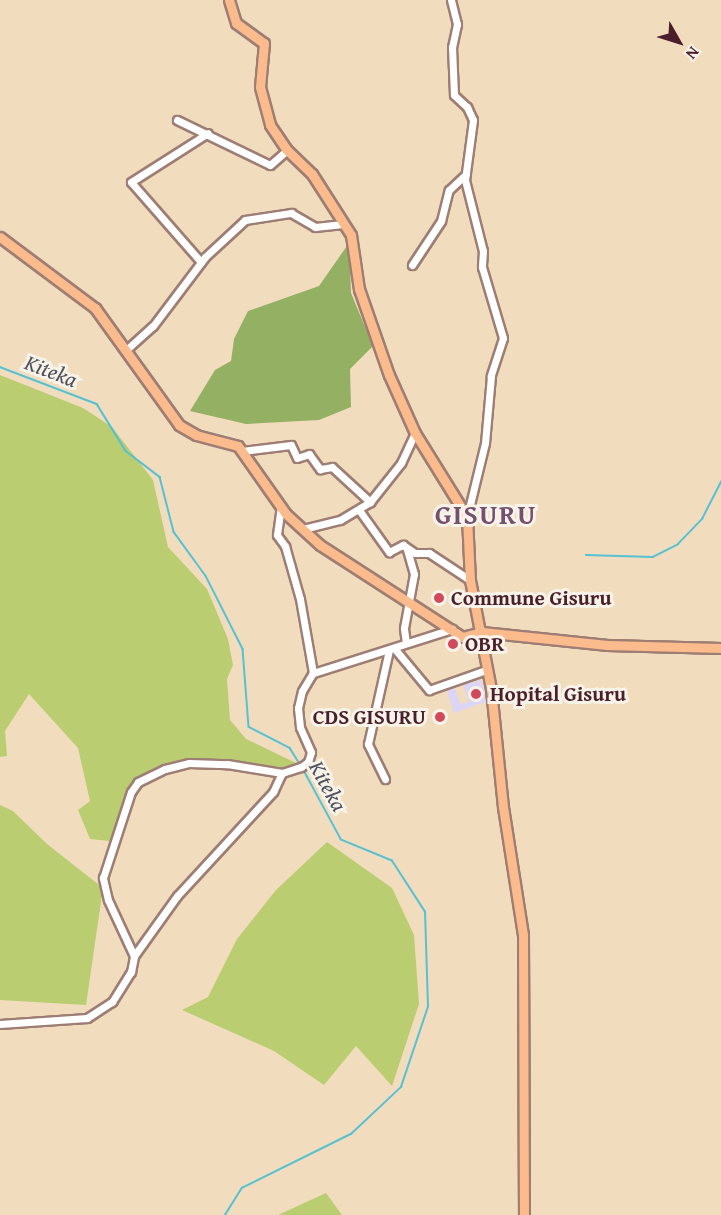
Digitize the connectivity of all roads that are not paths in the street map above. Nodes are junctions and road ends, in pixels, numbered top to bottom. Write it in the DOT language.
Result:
graph roads {
  1 [pos="229,0"];
  2 [pos="451,0"];
  3 [pos="177,120"];
  4 [pos="208,133"];
  5 [pos="287,150"];
  6 [pos="466,174"];
  7 [pos="343,224"];
  8 [pos="0,237"];
  9 [pos="201,262"];
  10 [pos="412,265"];
  11 [pos="126,350"];
  12 [pos="415,433"];
  13 [pos="242,452"];
  14 [pos="370,502"];
  15 [pos="281,506"];
  16 [pos="359,510"];
  17 [pos="467,517"];
  18 [pos="303,529"];
  19 [pos="406,546"];
  20 [pos="470,580"];
  21 [pos="412,602"];
  22 [pos="452,629"];
  23 [pos="482,633"];
  24 [pos="406,643"];
  25 [pos="721,648"];
  26 [pos="392,649"];
  27 [pos="486,670"];
  28 [pos="313,673"];
  29 [pos="282,773"];
  30 [pos="385,779"];
  31 [pos="134,957"];
  32 [pos="0,1024"];
  33 [pos="524,1215"];
  1 -- 5 [label="main road"];
  2 -- 6 [label="street"];
  3 -- 4 [label="street"];
  4 -- 5 [label="street"];
  4 -- 9 [label="street"];
  5 -- 7 [label="main road"];
  6 -- 10 [label="street"];
  6 -- 17 [label="street"];
  7 -- 9 [label="street"];
  7 -- 12 [label="main road"];
  8 -- 11 [label="main road"];
  9 -- 11 [label="street"];
  11 -- 13 [label="main road"];
  12 -- 14 [label="street"];
  12 -- 17 [label="main road"];
  13 -- 14 [label="street"];
  13 -- 15 [label="main road"];
  14 -- 16 [label="street"];
  15 -- 18 [label="main road"];
  15 -- 28 [label="street"];
  16 -- 18 [label="street"];
  16 -- 19 [label="street"];
  17 -- 20 [label="main road"];
  18 -- 21 [label="main road"];
  19 -- 20 [label="street"];
  19 -- 21 [label="street"];
  20 -- 23 [label="main road"];
  21 -- 22 [label="main road"];
  21 -- 24 [label="street"];
  22 -- 23 [label="main road"];
  22 -- 24 [label="street"];
  23 -- 25 [label="main road"];
  23 -- 27 [label="main road"];
  24 -- 26 [label="street"];
  26 -- 27 [label="street"];
  26 -- 28 [label="street"];
  26 -- 30 [label="street"];
  27 -- 33 [label="main road"];
  28 -- 29 [label="street"];
  29 -- 31 [label="street"];
  29 -- 31 [label="street"];
  31 -- 32 [label="street"];
}
